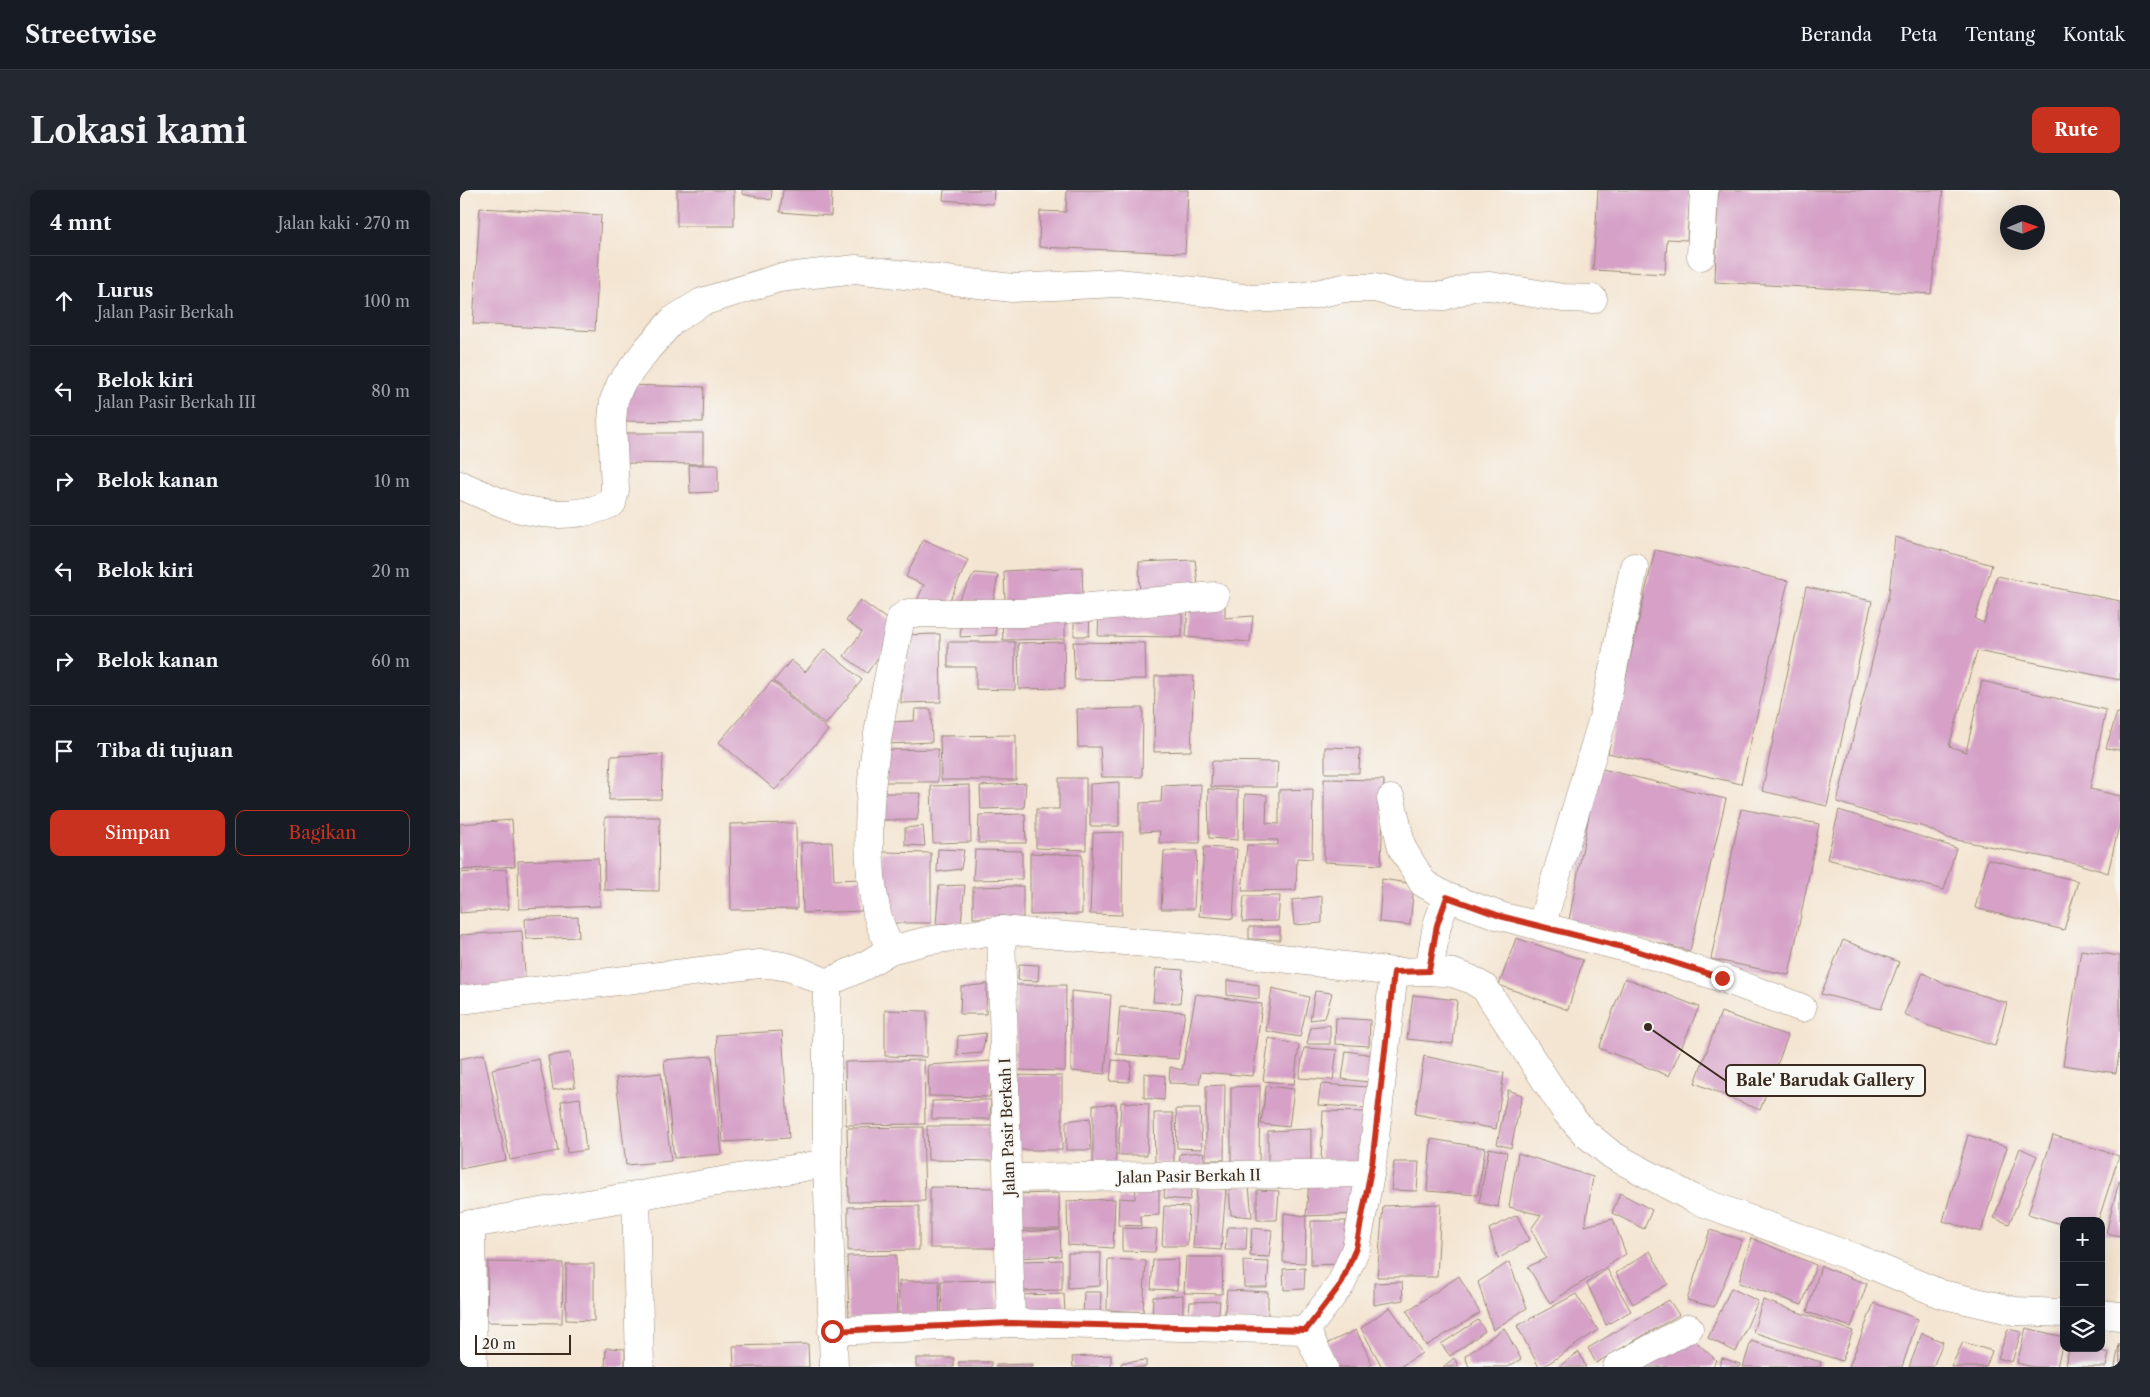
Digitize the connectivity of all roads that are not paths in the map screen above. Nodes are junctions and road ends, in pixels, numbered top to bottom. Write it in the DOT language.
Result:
graph roads {
  1 [pos="1704,190"];
  2 [pos="1701,256"];
  3 [pos="1593,300"];
  4 [pos="460,485"];
  5 [pos="1634,567"];
  6 [pos="1215,596"];
  7 [pos="1390,799"];
  8 [pos="1447,897"];
  9 [pos="1541,927"];
  10 [pos="1001,930"];
  11 [pos="890,950"];
  12 [pos="1429,971"];
  13 [pos="1394,972"];
  14 [pos="827,983"];
  15 [pos="460,1000"];
  16 [pos="1802,1008"];
  17 [pos="827,1163"];
  18 [pos="1369,1173"];
  19 [pos="1008,1178"];
  20 [pos="636,1194"];
  21 [pos="466,1225"];
  22 [pos="2060,1313"];
  23 [pos="2105,1314"];
  24 [pos="2120,1316"];
  25 [pos="1011,1323"];
  26 [pos="1689,1328"];
  27 [pos="1306,1330"];
  28 [pos="832,1331"];
  29 [pos="473,1367"];
  30 [pos="640,1367"];
  31 [pos="834,1367"];
  32 [pos="1324,1367"];
  33 [pos="1617,1367"];
  1 -- 2 [label="street"];
  3 -- 4 [label="street"];
  5 -- 9 [label="street"];
  6 -- 11 [label="street"];
  7 -- 8 [label="street"];
  8 -- 9 [label="street"];
  8 -- 12 [label="street"];
  9 -- 16 [label="street"];
  10 -- 11 [label="street"];
  10 -- 13 [label="street"];
  10 -- 19 [label="street, Jalan Pasir Berkah I"];
  11 -- 14 [label="street"];
  12 -- 13 [label="street"];
  12 -- 22 [label="street"];
  13 -- 18 [label="street"];
  14 -- 15 [label="street"];
  14 -- 17 [label="street"];
  17 -- 20 [label="street"];
  17 -- 28 [label="street"];
  18 -- 19 [label="street, Jalan Pasir Berkah II"];
  18 -- 27 [label="street"];
  19 -- 25 [label="street, Jalan Pasir Berkah I"];
  20 -- 21 [label="street"];
  20 -- 30 [label="street"];
  21 -- 29 [label="street"];
  23 -- 24 [label="street"];
  25 -- 27 [label="street"];
  25 -- 28 [label="street"];
  26 -- 33 [label="street"];
  27 -- 32 [label="street"];
  28 -- 31 [label="street"];
}
